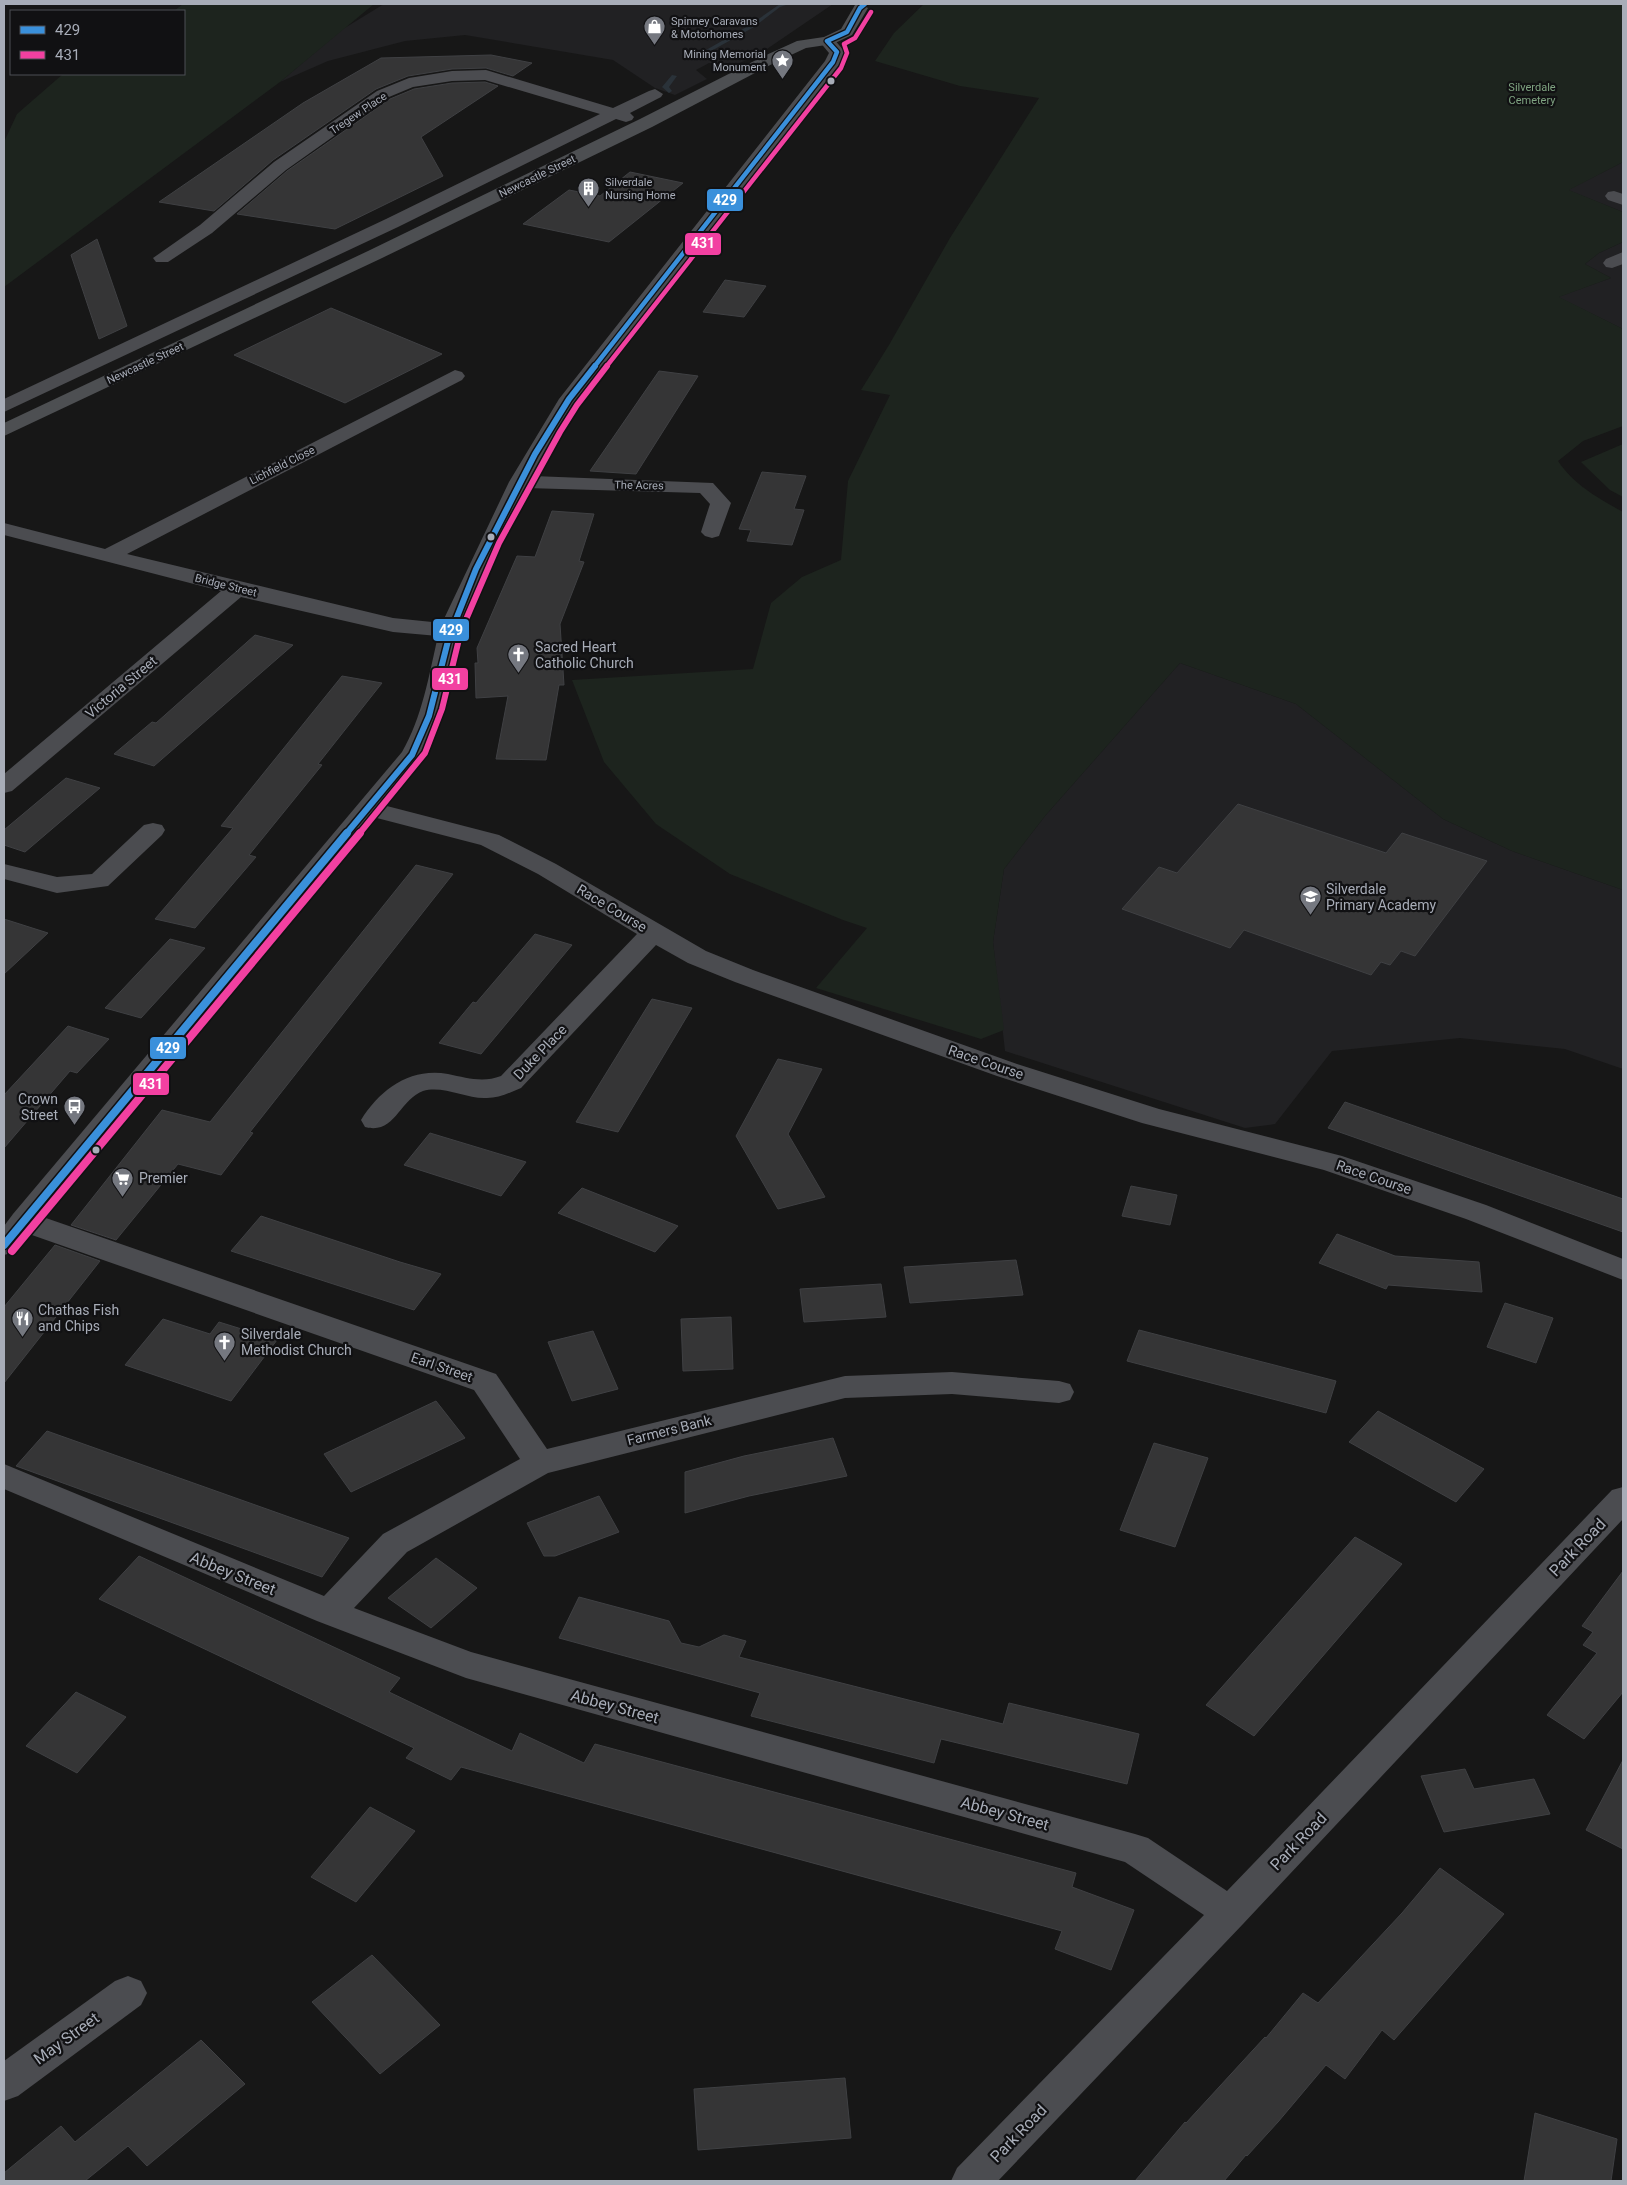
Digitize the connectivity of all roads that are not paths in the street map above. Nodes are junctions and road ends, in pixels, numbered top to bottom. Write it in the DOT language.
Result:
graph roads {
  1 [pos="863,6"];
  2 [pos="827,40"];
  3 [pos="655,94"];
  4 [pos="616,114"];
  5 [pos="646,123"];
  6 [pos="162,258"];
  7 [pos="220,304"];
  8 [pos="247,315"];
  9 [pos="455,376"];
  10 [pos="12,402"];
  11 [pos="42,411"];
  12 [pos="4,430"];
  13 [pos="519,482"];
  14 [pos="4,529"];
  15 [pos="712,532"];
  16 [pos="109,555"];
  17 [pos="237,589"];
  18 [pos="450,631"];
  19 [pos="4,786"];
  20 [pos="368,809"];
  21 [pos="153,830"];
  22 [pos="4,871"];
  23 [pos="653,933"];
  24 [pos="375,1120"];
  25 [pos="24,1221"];
  26 [pos="4,1245"];
  27 [pos="1623,1270"];
  28 [pos="1059,1392"];
  29 [pos="540,1463"];
  30 [pos="4,1476"];
  31 [pos="1623,1499"];
  32 [pos="328,1612"];
  33 [pos="1230,1913"];
  34 [pos="128,1993"];
  35 [pos="4,2083"];
  36 [pos="971,2181"];
  1 -- 2 [label="main road, Newcastle Street"];
  2 -- 5 [label="main road, Newcastle Street"];
  2 -- 13 [label="street"];
  3 -- 4 [label="street, Newcastle Street"];
  4 -- 5 [label="street, Tregew Place"];
  4 -- 6 [label="street, Tregew Place"];
  4 -- 7 [label="street, Newcastle Street"];
  5 -- 8 [label="main road, Newcastle Street"];
  7 -- 8 [label="street"];
  7 -- 10 [label="street, Newcastle Street"];
  8 -- 11 [label="main road, Newcastle Street"];
  9 -- 16 [label="street, Lichfield Close"];
  10 -- 11 [label="street, Newcastle Street"];
  11 -- 12 [label="main road, Newcastle Street"];
  13 -- 15 [label="street, The Acres"];
  13 -- 18 [label="street"];
  14 -- 16 [label="street, Bridge Street"];
  16 -- 17 [label="street, Bridge Street"];
  17 -- 18 [label="street, Bridge Street"];
  17 -- 19 [label="street, Victoria Street"];
  18 -- 20 [label="street"];
  20 -- 23 [label="street, Race Course"];
  20 -- 25 [label="street"];
  21 -- 22 [label="street"];
  23 -- 24 [label="street, Duke Place"];
  23 -- 27 [label="street, Race Course"];
  25 -- 26 [label="street"];
  25 -- 29 [label="street, Earl Street"];
  28 -- 29 [label="street, Farmers Bank"];
  29 -- 32 [label="street, Farmers Bank"];
  30 -- 32 [label="street, Abbey Street"];
  31 -- 33 [label="street, Park Road"];
  32 -- 33 [label="street, Abbey Street"];
  33 -- 36 [label="street, Park Road"];
  34 -- 35 [label="street, May Street"];
}
